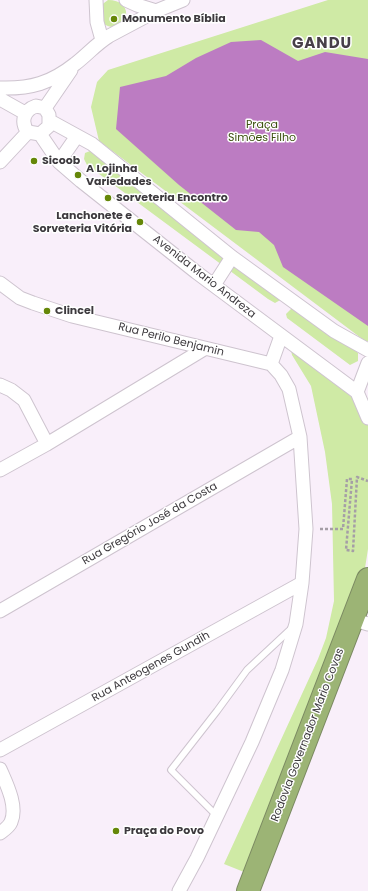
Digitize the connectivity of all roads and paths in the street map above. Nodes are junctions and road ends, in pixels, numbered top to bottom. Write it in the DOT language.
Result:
graph roads {
  1 [pos="96,0"];
  2 [pos="126,0"];
  3 [pos="184,0"];
  4 [pos="156,11"];
  5 [pos="102,40"];
  6 [pos="76,63"];
  7 [pos="0,88"];
  8 [pos="0,99"];
  9 [pos="44,108"];
  10 [pos="25,113"];
  11 [pos="50,121"];
  12 [pos="34,133"];
  13 [pos="77,136"];
  14 [pos="0,162"];
  15 [pos="59,162"];
  16 [pos="232,257"];
  17 [pos="0,283"];
  18 [pos="214,285"];
  19 [pos="281,336"];
  20 [pos="204,349"];
  21 [pos="368,350"];
  22 [pos="271,364"];
  23 [pos="368,364"];
  24 [pos="0,385"];
  25 [pos="357,392"];
  26 [pos="368,418"];
  27 [pos="300,437"];
  28 [pos="47,444"];
  29 [pos="0,470"];
  30 [pos="368,481"];
  31 [pos="306,529"];
  32 [pos="368,579"];
  33 [pos="302,583"];
  34 [pos="0,611"];
  35 [pos="360,622"];
  36 [pos="296,624"];
  37 [pos="0,750"];
  38 [pos="0,769"];
  39 [pos="217,816"];
  40 [pos="0,833"];
  41 [pos="179,891"];
  42 [pos="248,891"];
  1 -- 5 [label="street"];
  2 -- 4 [label="street"];
  3 -- 4 [label="street"];
  4 -- 5 [label="street"];
  5 -- 6 [label="street"];
  6 -- 7 [label="street"];
  6 -- 9 [label="street"];
  8 -- 10 [label="street"];
  9 -- 10 [label="street"];
  9 -- 11 [label="street"];
  10 -- 12 [label="street"];
  11 -- 12 [label="street"];
  11 -- 13 [label="street"];
  12 -- 14 [label="street"];
  12 -- 15 [label="street, Avenida Mario Andreza"];
  13 -- 15 [label="street"];
  13 -- 16 [label="street"];
  15 -- 18 [label="street, Avenida Mario Andreza"];
  16 -- 18 [label="street"];
  16 -- 21 [label="street"];
  17 -- 20 [label="street, Rua Perilo Benjamin"];
  18 -- 19 [label="street, Avenida Mario Andreza"];
  19 -- 22 [label="street"];
  19 -- 25 [label="street, Avenida Mario Andreza"];
  20 -- 22 [label="street, Rua Perilo Benjamin"];
  20 -- 28 [label="street"];
  22 -- 27 [label="street"];
  23 -- 25 [label="street"];
  24 -- 28 [label="street"];
  25 -- 26 [label="street, Avenida Mario Andreza"];
  27 -- 31 [label="street"];
  27 -- 34 [label="street, Rua Gregório José da Costa"];
  28 -- 29 [label="street"];
  30 -- 31 [label="path"];
  31 -- 33 [label="street"];
  32 -- 35 [label="highway, Rodovia Governador Mário Covas"];
  33 -- 36 [label="street"];
  33 -- 37 [label="street, Rua Anteogenes Gundih"];
  35 -- 42 [label="highway, Rodovia Governador Mário Covas"];
  36 -- 39 [label="street"];
  36 -- 39 [label="lane"];
  38 -- 40 [label="street"];
  39 -- 41 [label="street"];
}
